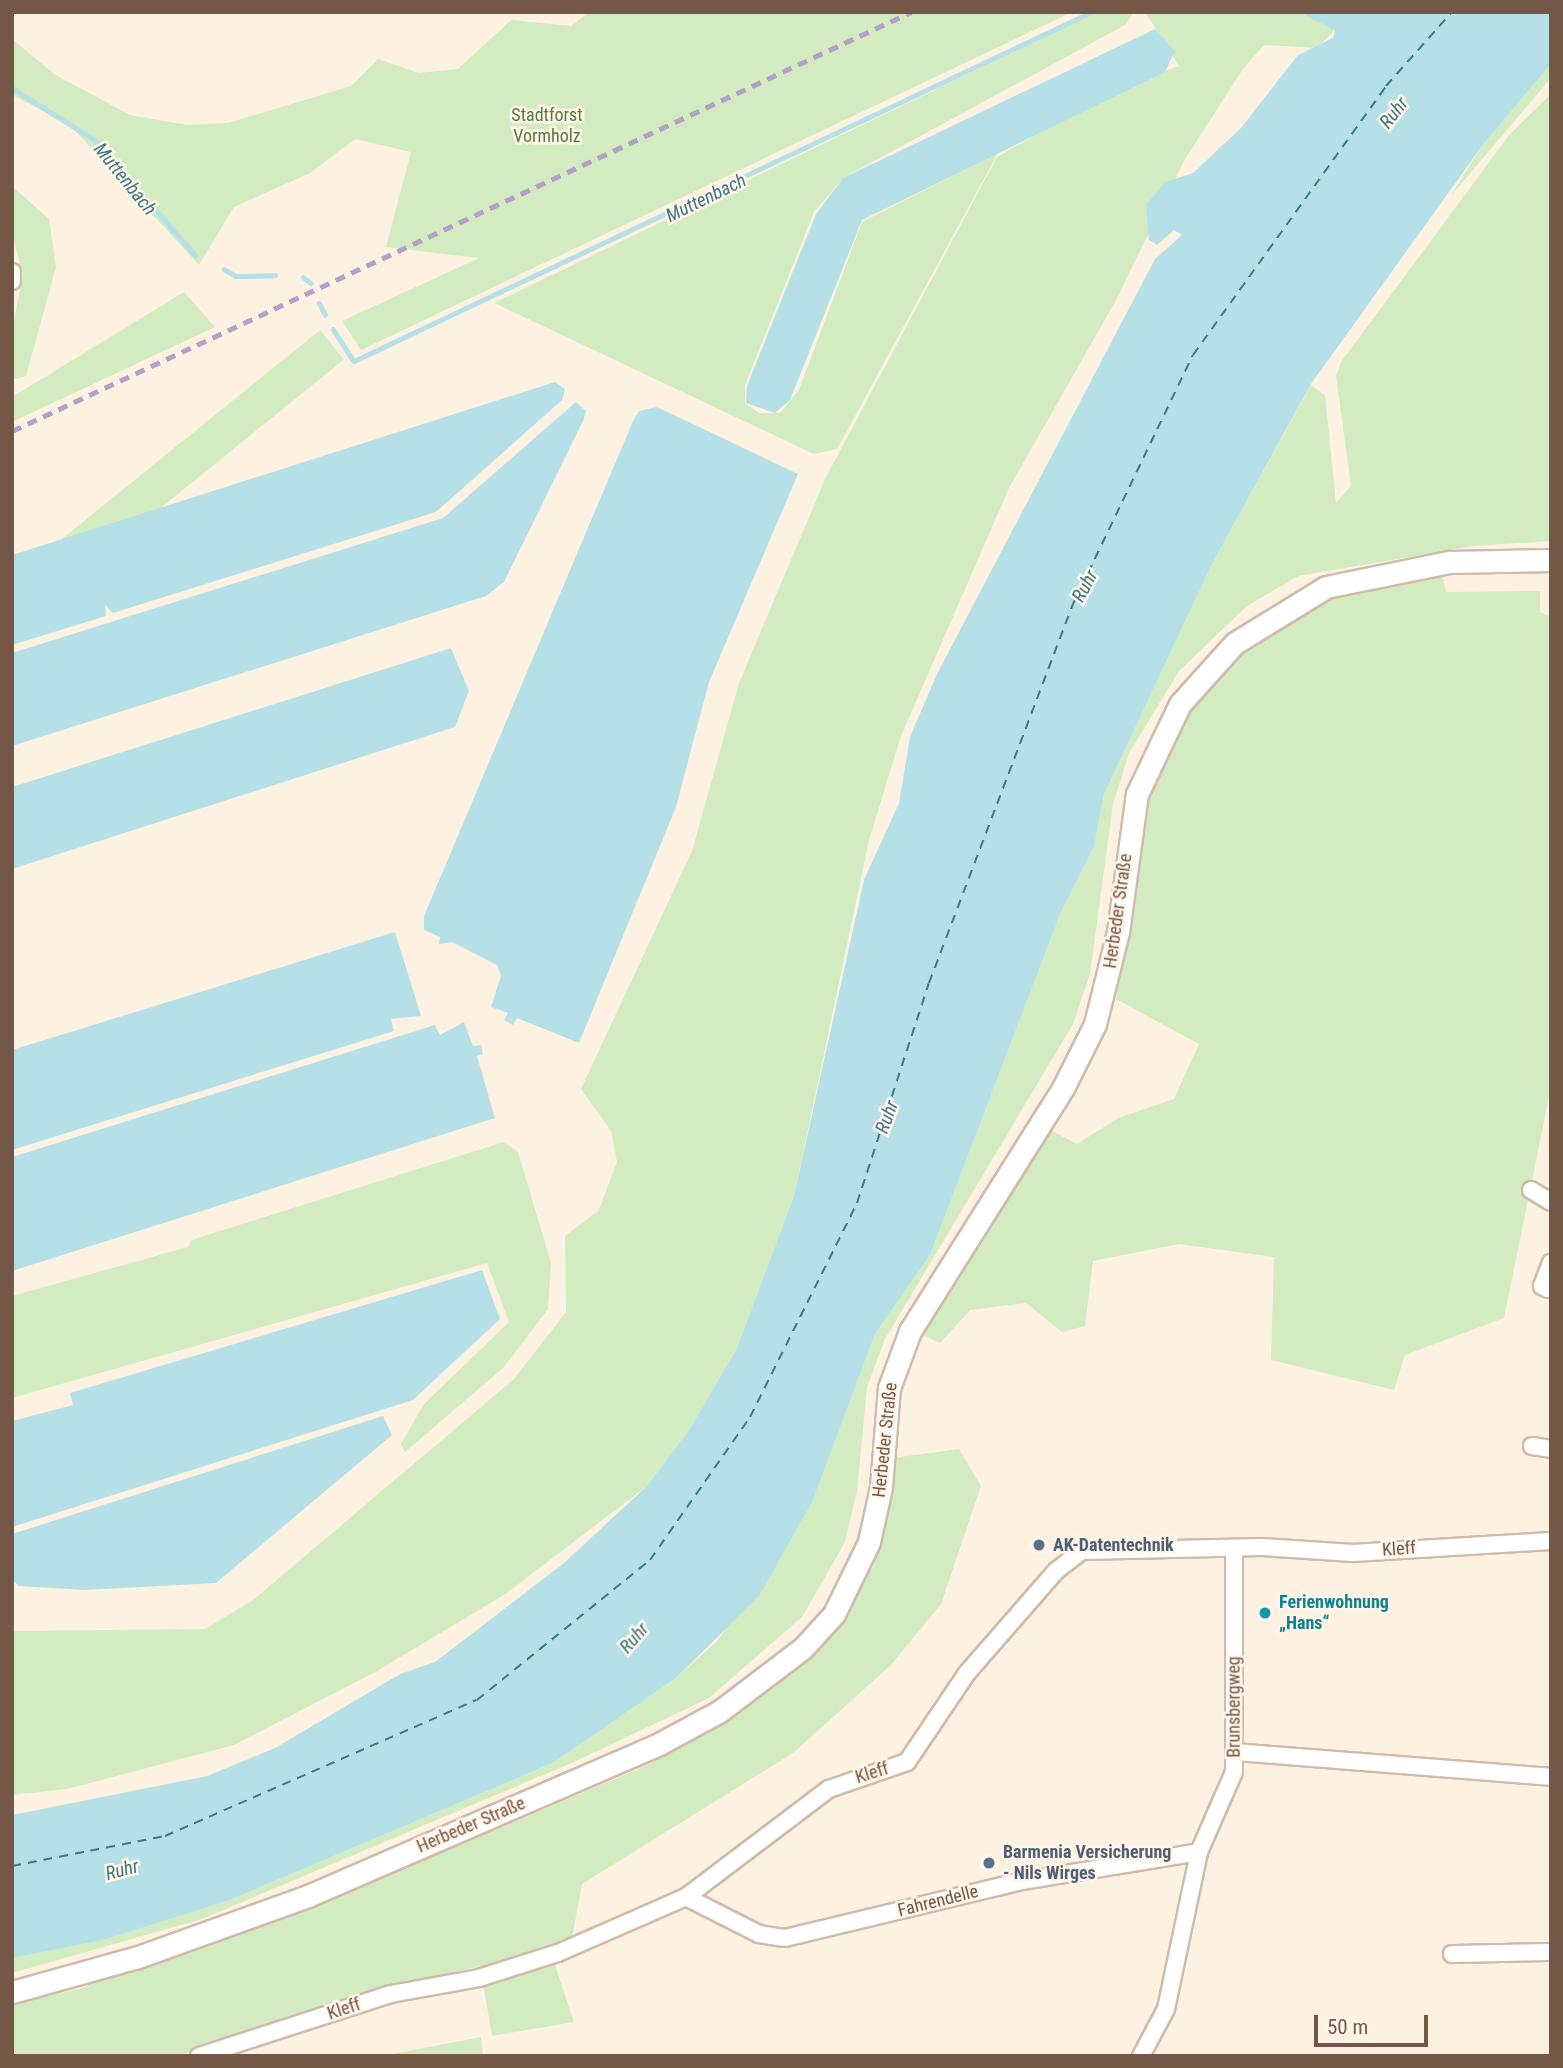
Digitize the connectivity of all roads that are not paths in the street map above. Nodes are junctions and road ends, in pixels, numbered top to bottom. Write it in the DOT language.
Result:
graph roads {
  1 [pos="12,272"];
  2 [pos="12,281"];
  3 [pos="1551,561"];
  4 [pos="1531,1190"];
  5 [pos="1551,1202"];
  6 [pos="1551,1263"];
  7 [pos="1548,1289"];
  8 [pos="1532,1446"];
  9 [pos="1551,1449"];
  10 [pos="1551,1541"];
  11 [pos="1234,1550"];
  12 [pos="1235,1752"];
  13 [pos="1551,1777"];
  14 [pos="1199,1852"];
  15 [pos="686,1897"];
  16 [pos="1551,1952"];
  17 [pos="1452,1954"];
  18 [pos="12,1992"];
  19 [pos="199,2056"];
  20 [pos="1141,2056"];
  1 -- 2 [label="street"];
  3 -- 18 [label="main road, Herbeder Straße"];
  4 -- 5 [label="street"];
  6 -- 7 [label="street"];
  8 -- 9 [label="street"];
  10 -- 11 [label="street, Kleff"];
  11 -- 12 [label="street, Brunsbergweg"];
  11 -- 15 [label="street, Kleff"];
  12 -- 13 [label="street"];
  12 -- 14 [label="street, Brunsbergweg"];
  14 -- 15 [label="street, Fahrendelle"];
  14 -- 20 [label="street, Brunsbergweg"];
  15 -- 19 [label="street, Kleff"];
  16 -- 17 [label="street"];
}
